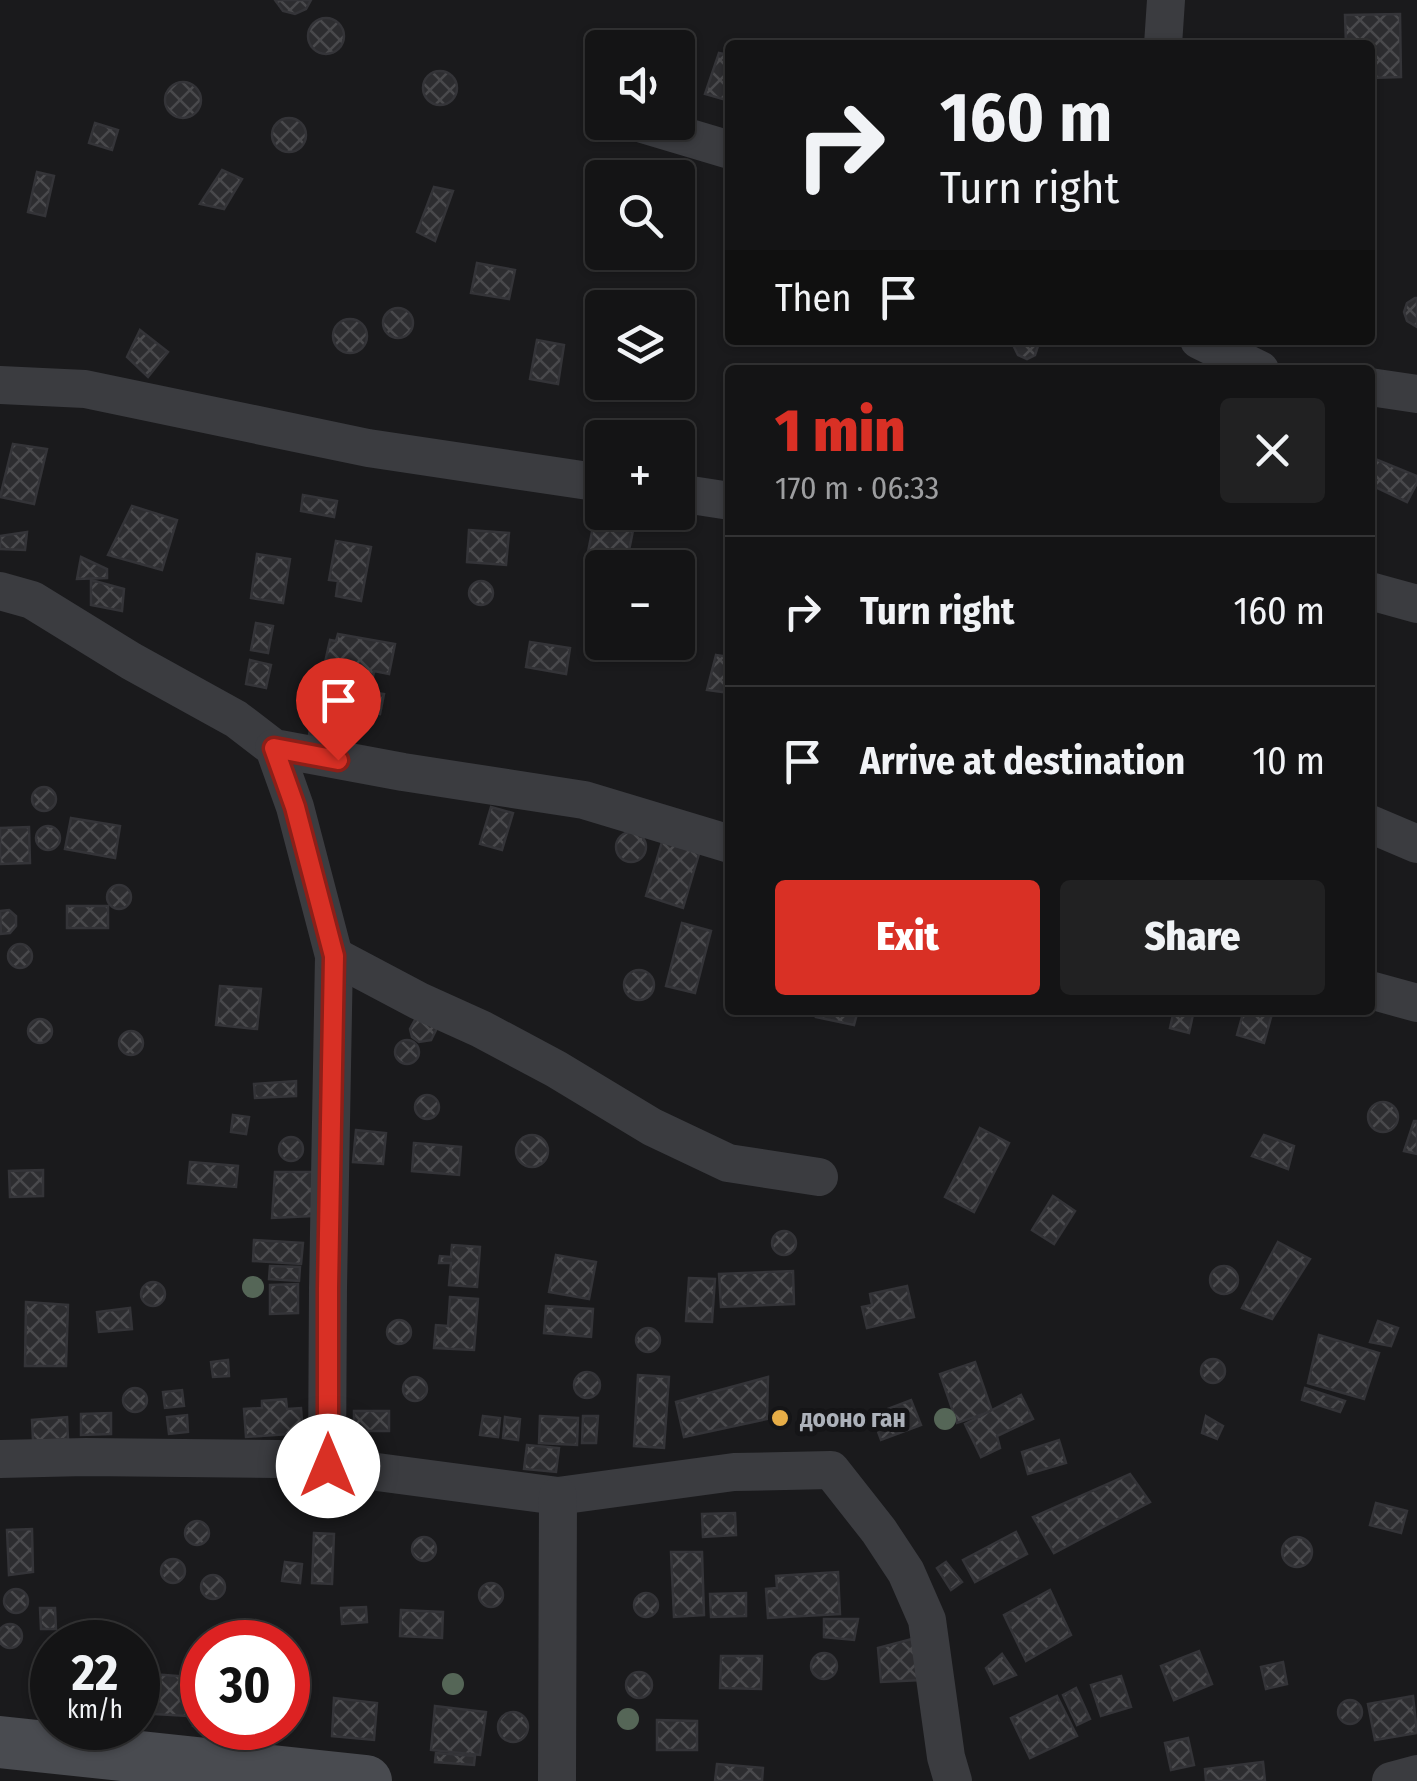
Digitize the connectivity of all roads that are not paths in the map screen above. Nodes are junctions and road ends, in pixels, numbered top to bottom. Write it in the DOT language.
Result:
graph roads {
  1 [pos="1166,0"];
  2 [pos="1163,40"];
  3 [pos="695,140"];
  4 [pos="725,149"];
  5 [pos="1209,345"];
  6 [pos="1250,365"];
  7 [pos="0,384"];
  8 [pos="1375,388"];
  9 [pos="1417,394"];
  10 [pos="585,480"];
  11 [pos="695,496"];
  12 [pos="725,500"];
  13 [pos="0,591"];
  14 [pos="1375,592"];
  15 [pos="1417,604"];
  16 [pos="274,748"];
  17 [pos="1375,826"];
  18 [pos="725,842"];
  19 [pos="1417,844"];
  20 [pos="334,956"];
  21 [pos="1375,991"];
  22 [pos="1417,1003"];
  23 [pos="818,1177"];
  24 [pos="0,1459"];
  25 [pos="328,1466"];
  26 [pos="558,1496"];
  27 [pos="0,1742"];
  28 [pos="1417,1774"];
  29 [pos="366,1781"];
  30 [pos="558,1781"];
  31 [pos="953,1781"];
  32 [pos="1391,1781"];
  1 -- 2 [label="street"];
  3 -- 4 [label="street"];
  5 -- 6 [label="street"];
  7 -- 10 [label="street"];
  8 -- 9 [label="street"];
  11 -- 12 [label="street"];
  13 -- 16 [label="street"];
  14 -- 15 [label="street"];
  16 -- 18 [label="street"];
  16 -- 20 [label="street"];
  17 -- 19 [label="street"];
  20 -- 23 [label="street"];
  20 -- 25 [label="street"];
  21 -- 22 [label="street"];
  24 -- 25 [label="street"];
  25 -- 26 [label="street"];
  26 -- 30 [label="street"];
  26 -- 31 [label="street"];
  27 -- 29 [label="main road"];
  28 -- 32 [label="street"];
}
